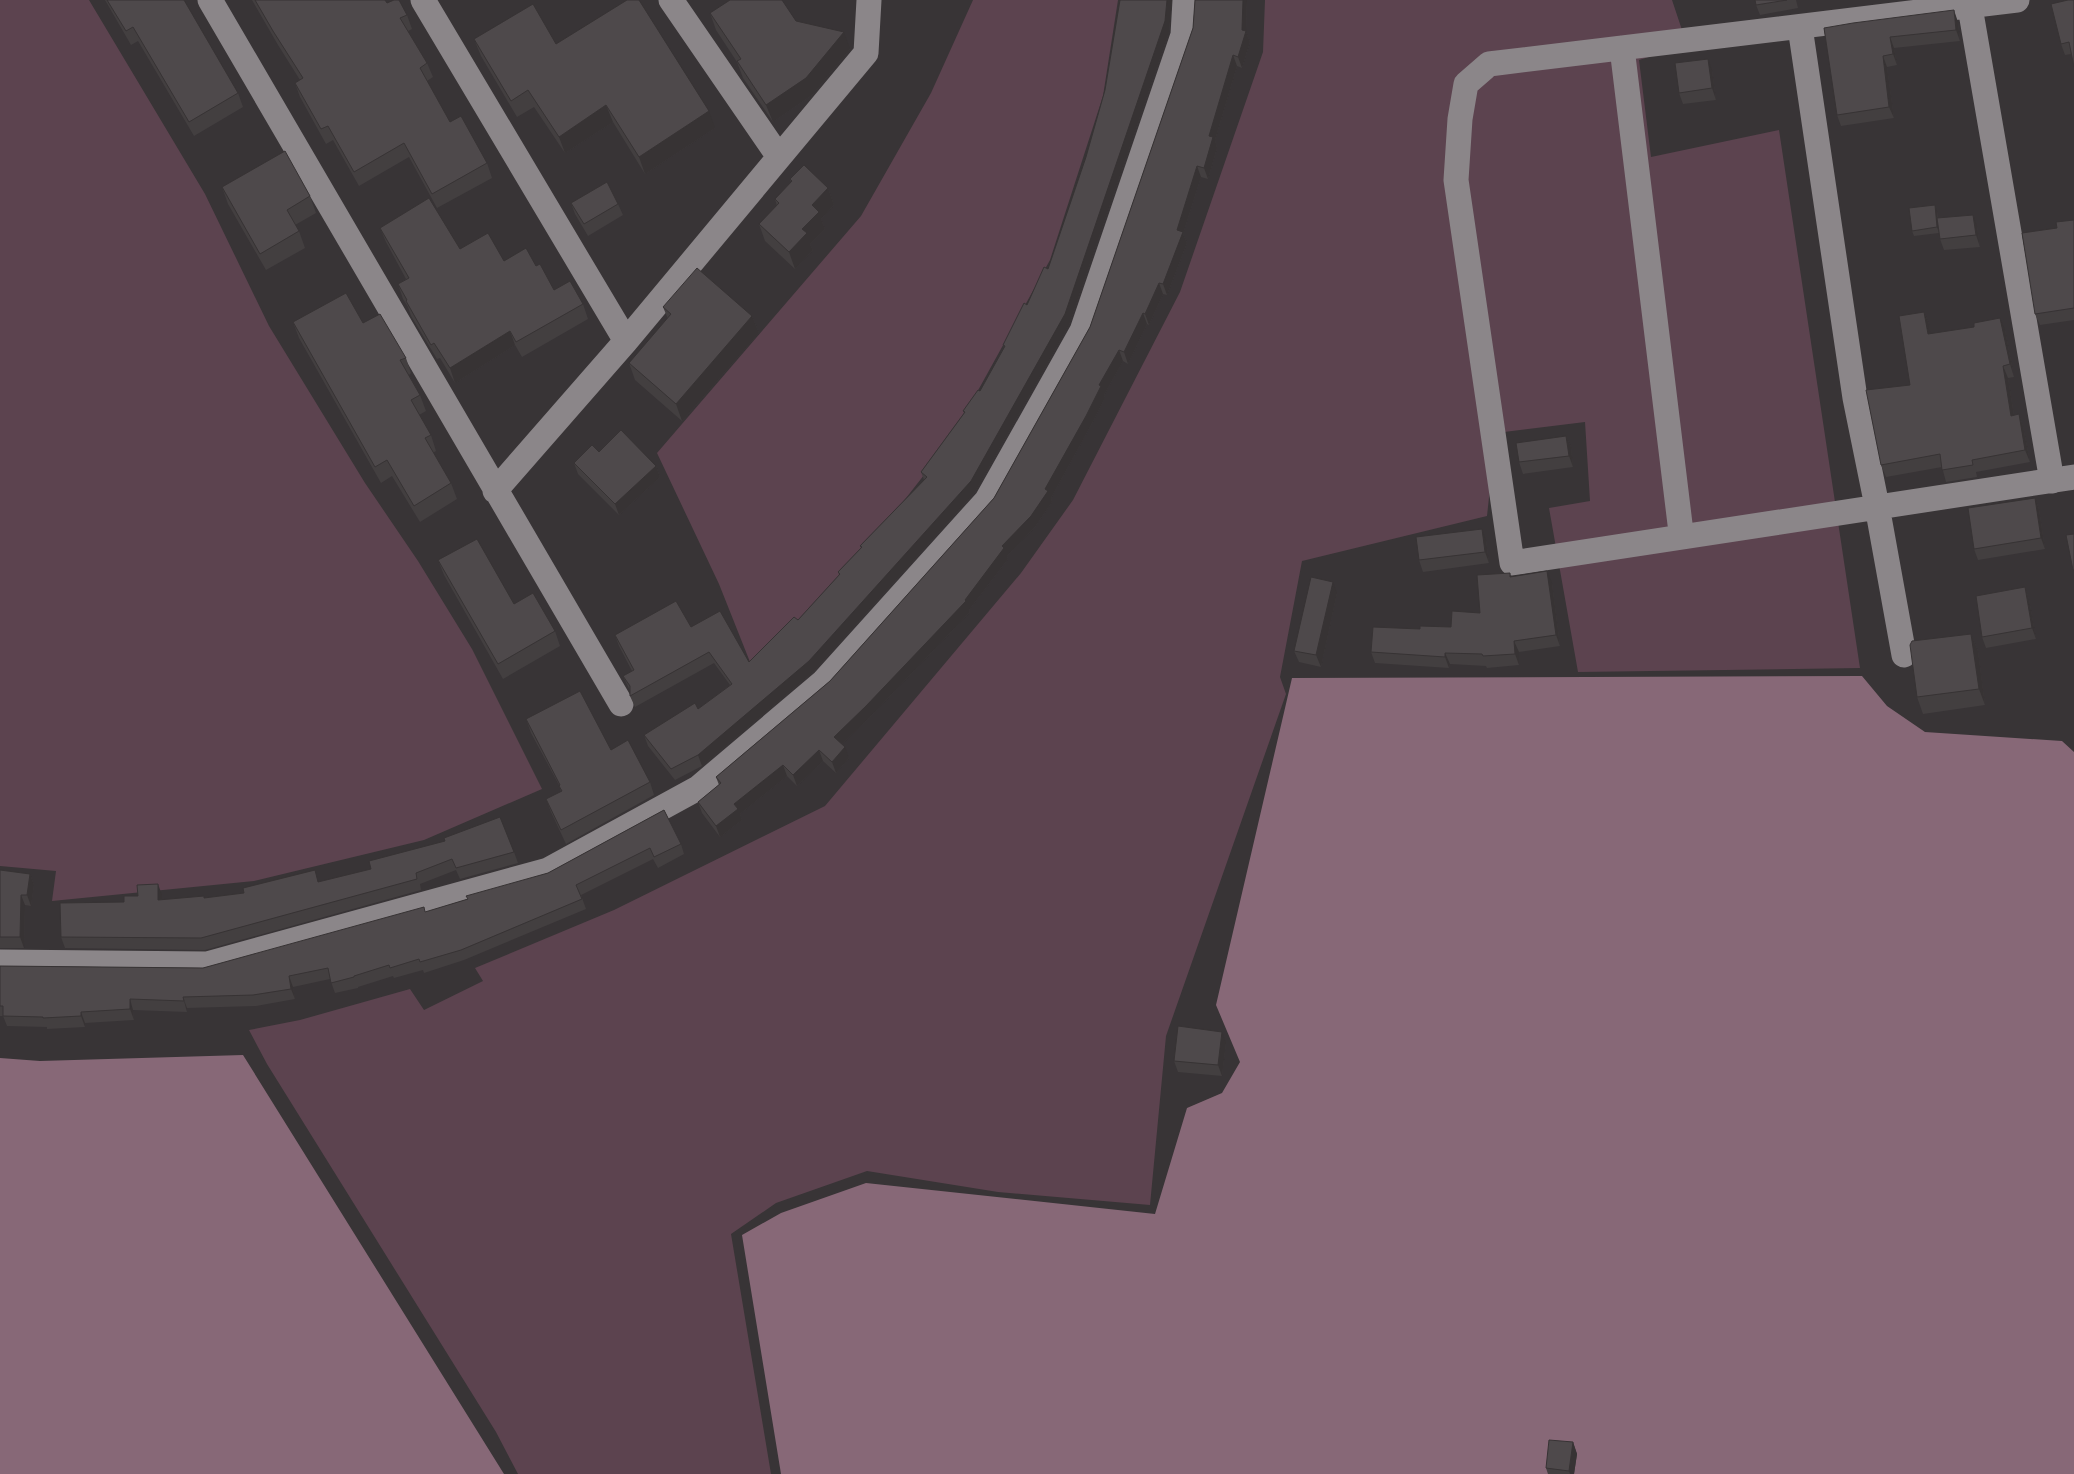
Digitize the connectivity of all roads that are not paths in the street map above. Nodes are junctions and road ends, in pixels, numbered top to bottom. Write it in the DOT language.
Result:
graph roads {
  1 [pos="210,0"];
  2 [pos="423,0"];
  3 [pos="671,0"];
  4 [pos="869,0"];
  5 [pos="1185,0"];
  6 [pos="2017,0"];
  7 [pos="1970,6"];
  8 [pos="1800,27"];
  9 [pos="1622,48"];
  10 [pos="779,157"];
  11 [pos="626,341"];
  12 [pos="2063,479"];
  13 [pos="495,491"];
  14 [pos="1877,506"];
  15 [pos="1680,524"];
  16 [pos="1904,655"];
  17 [pos="621,704"];
  18 [pos="0,962"];
  1 -- 13 [label="street"];
  2 -- 11 [label="street"];
  3 -- 10 [label="street"];
  4 -- 10 [label="street"];
  5 -- 18 [label="street"];
  6 -- 7 [label="street"];
  7 -- 8 [label="street"];
  7 -- 12 [label="street"];
  8 -- 9 [label="street"];
  8 -- 14 [label="street"];
  9 -- 14 [label="street"];
  9 -- 15 [label="street"];
  10 -- 11 [label="street"];
  11 -- 13 [label="street"];
  12 -- 14 [label="street"];
  13 -- 17 [label="street"];
  14 -- 16 [label="street"];
}
